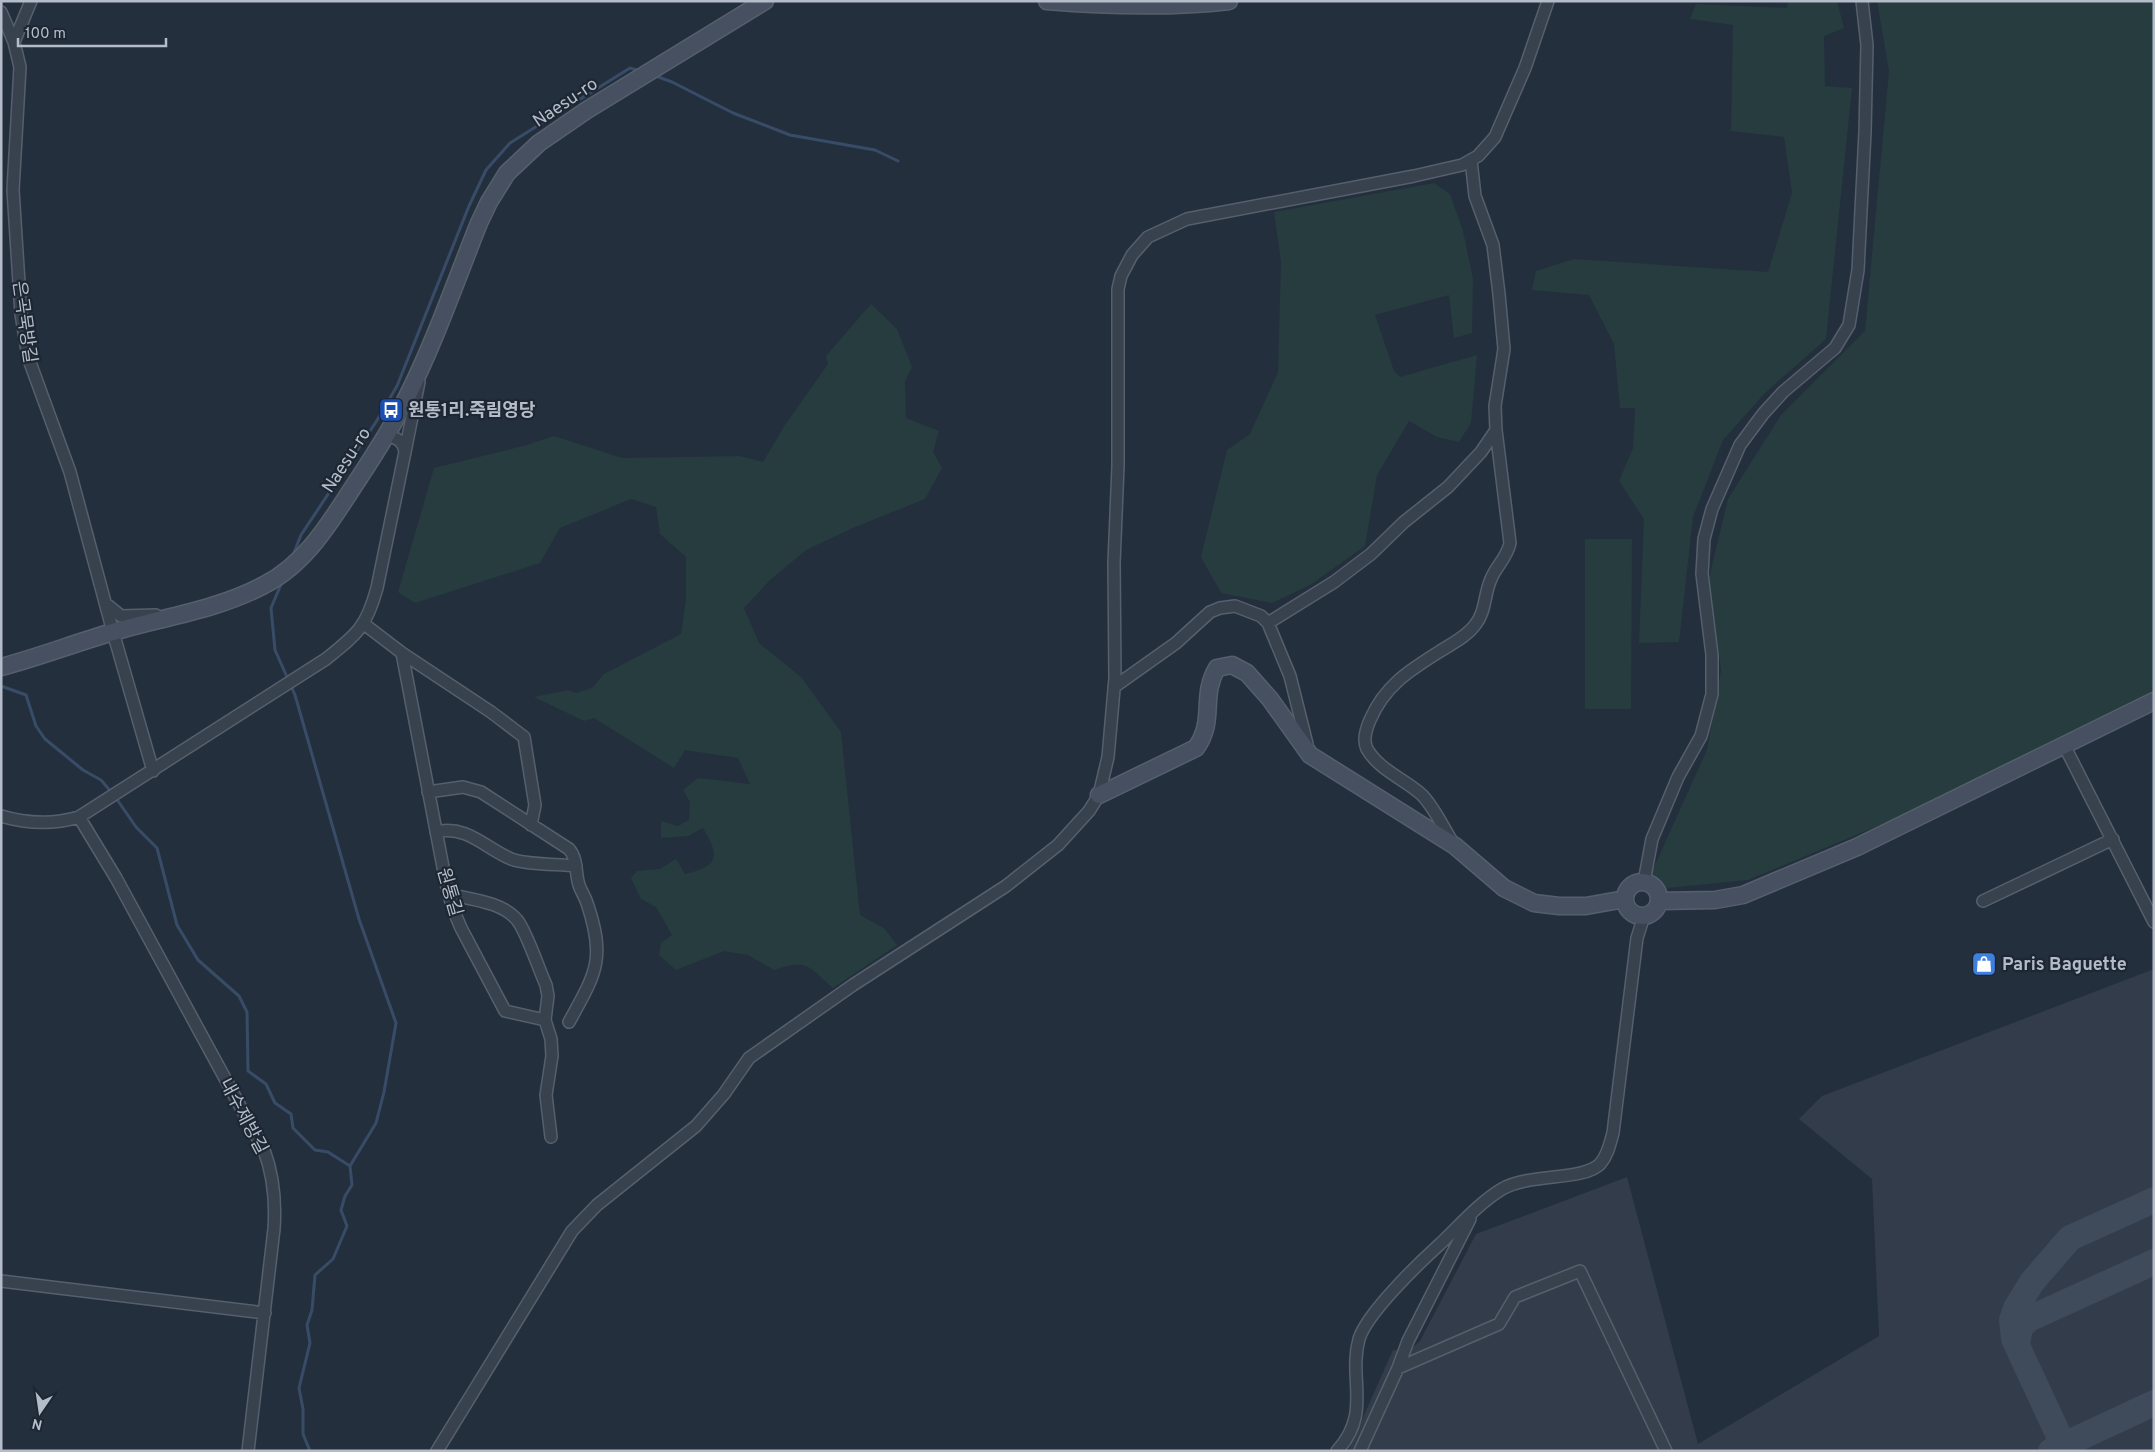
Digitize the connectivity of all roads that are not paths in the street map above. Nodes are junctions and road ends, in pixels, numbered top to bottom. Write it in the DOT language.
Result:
graph roads {
  1 [pos="31,1"];
  2 [pos="765,1"];
  3 [pos="1048,1"];
  4 [pos="1229,1"];
  5 [pos="1548,1"];
  6 [pos="1862,1"];
  7 [pos="1,12"];
  8 [pos="12,36"];
  9 [pos="1471,160"];
  10 [pos="424,362"];
  11 [pos="1496,430"];
  12 [pos="386,434"];
  13 [pos="405,452"];
  14 [pos="105,603"];
  15 [pos="183,614"];
  16 [pos="1268,623"];
  17 [pos="364,624"];
  18 [pos="113,632"];
  19 [pos="402,653"];
  20 [pos="1,667"];
  21 [pos="1114,687"];
  22 [pos="2154,701"];
  23 [pos="2064,745"];
  24 [pos="1310,755"];
  25 [pos="150,772"];
  26 [pos="428,792"];
  27 [pos="1099,795"];
  28 [pos="84,814"];
  29 [pos="1,816"];
  30 [pos="531,825"];
  31 [pos="436,832"];
  32 [pos="2113,839"];
  33 [pos="1455,846"];
  34 [pos="576,866"];
  35 [pos="1644,882"];
  36 [pos="448,894"];
  37 [pos="1625,899"];
  38 [pos="1983,901"];
  39 [pos="1659,902"];
  40 [pos="1644,916"];
  41 [pos="2154,922"];
  42 [pos="545,1020"];
  43 [pos="568,1022"];
  44 [pos="551,1137"];
  45 [pos="1473,1212"];
  46 [pos="1,1281"];
  47 [pos="265,1313"];
  48 [pos="1398,1368"];
  49 [pos="248,1451"];
  50 [pos="437,1451"];
  51 [pos="1337,1451"];
  52 [pos="1360,1451"];
  53 [pos="1666,1451"];
  1 -- 8 [label="street"];
  2 -- 10 [label="street, Naesu-ro"];
  3 -- 4 [label="street"];
  5 -- 9 [label="street"];
  6 -- 35 [label="street"];
  7 -- 8 [label="street, 은곡묵방길"];
  8 -- 14 [label="street, 은곡묵방길"];
  9 -- 11 [label="street"];
  9 -- 21 [label="street"];
  10 -- 12 [label="street, Naesu-ro"];
  10 -- 13 [label="street"];
  11 -- 16 [label="street"];
  11 -- 33 [label="street"];
  12 -- 13 [label="street"];
  12 -- 15 [label="street, Naesu-ro"];
  13 -- 17 [label="street"];
  14 -- 15 [label="street"];
  14 -- 18 [label="street, 은곡묵방길"];
  15 -- 18 [label="street, Naesu-ro"];
  16 -- 21 [label="street"];
  16 -- 24 [label="street"];
  17 -- 19 [label="street"];
  17 -- 25 [label="street"];
  18 -- 20 [label="street, Naesu-ro"];
  18 -- 25 [label="street, 은곡묵방길"];
  19 -- 26 [label="street, 원통길"];
  19 -- 30 [label="street"];
  21 -- 27 [label="street"];
  22 -- 23 [label="street"];
  23 -- 32 [label="street"];
  23 -- 39 [label="street"];
  24 -- 27 [label="street"];
  24 -- 33 [label="street"];
  25 -- 28 [label="street"];
  26 -- 30 [label="street"];
  26 -- 31 [label="street, 원통길"];
  27 -- 50 [label="street"];
  28 -- 29 [label="street"];
  28 -- 47 [label="street, 내수제방길"];
  30 -- 34 [label="street"];
  31 -- 34 [label="street"];
  31 -- 36 [label="street, 원통길"];
  32 -- 38 [label="street"];
  32 -- 41 [label="street"];
  33 -- 37 [label="street"];
  34 -- 43 [label="street"];
  35 -- 37 [label="street"];
  35 -- 39 [label="street"];
  36 -- 42 [label="street, 원통길"];
  36 -- 42 [label="street"];
  37 -- 40 [label="street"];
  39 -- 40 [label="street"];
  40 -- 45 [label="street"];
  42 -- 44 [label="street"];
  45 -- 48 [label="street"];
  45 -- 51 [label="street"];
  46 -- 47 [label="street"];
  47 -- 49 [label="street, 내수제방길"];
  48 -- 52 [label="street"];
  48 -- 53 [label="street"];
}
